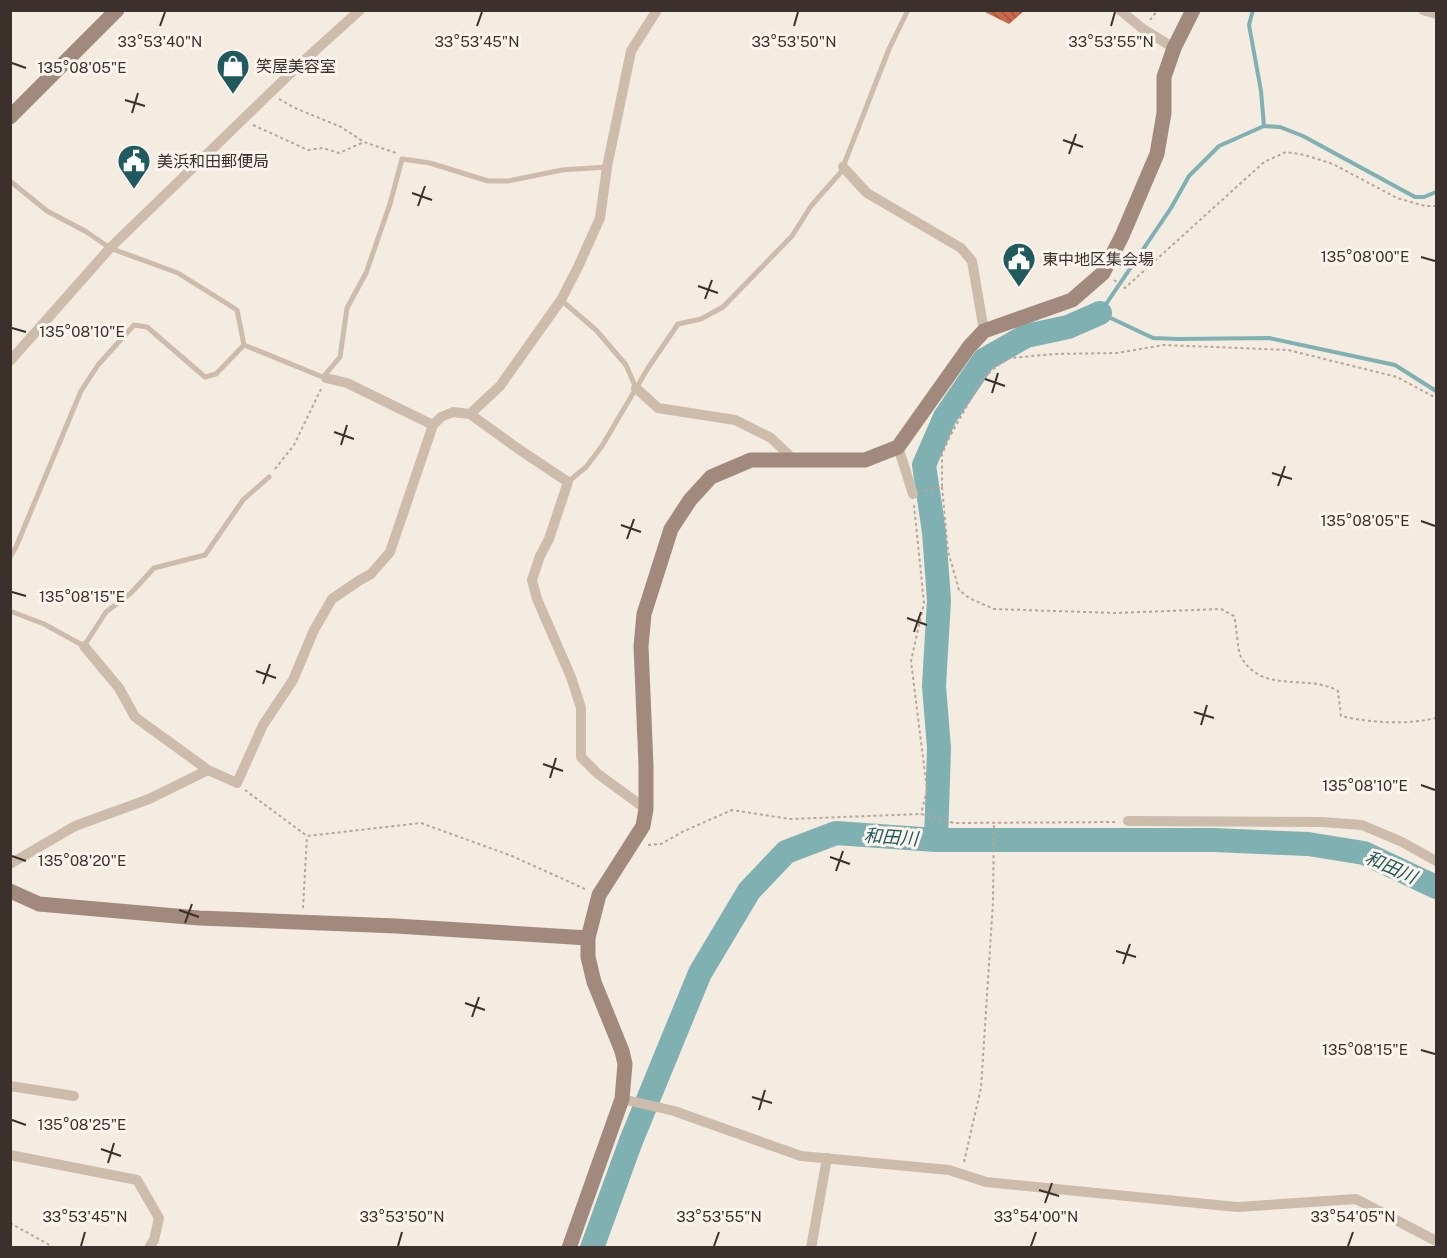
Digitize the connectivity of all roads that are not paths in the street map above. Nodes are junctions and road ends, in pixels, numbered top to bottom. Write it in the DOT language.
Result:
graph roads {
  1 [pos="117,10"];
  2 [pos="360,10"];
  3 [pos="657,10"];
  4 [pos="908,10"];
  5 [pos="1120,10"];
  6 [pos="1193,10"];
  7 [pos="1423,10"];
  8 [pos="1437,14"];
  9 [pos="1174,48"];
  10 [pos="10,117"];
  11 [pos="607,167"];
  12 [pos="843,167"];
  13 [pos="10,181"];
  14 [pos="110,248"];
  15 [pos="561,300"];
  16 [pos="984,331"];
  17 [pos="244,345"];
  18 [pos="10,361"];
  19 [pos="325,378"];
  20 [pos="636,388"];
  21 [pos="470,414"];
  22 [pos="433,425"];
  23 [pos="898,447"];
  24 [pos="794,460"];
  25 [pos="269,477"];
  26 [pos="568,482"];
  27 [pos="913,494"];
  28 [pos="10,557"];
  29 [pos="10,611"];
  30 [pos="84,646"];
  31 [pos="208,770"];
  32 [pos="646,809"];
  33 [pos="1128,821"];
  34 [pos="1437,861"];
  35 [pos="10,864"];
  36 [pos="10,891"];
  37 [pos="588,938"];
  38 [pos="10,1086"];
  39 [pos="74,1096"];
  40 [pos="627,1100"];
  41 [pos="10,1155"];
  42 [pos="827,1158"];
  43 [pos="1437,1241"];
  44 [pos="148,1248"];
  45 [pos="570,1248"];
  46 [pos="811,1248"];
  1 -- 10 [label="street"];
  2 -- 14 [label="street"];
  3 -- 11 [label="street"];
  4 -- 12 [label="lane"];
  5 -- 9 [label="street"];
  6 -- 9 [label="street"];
  7 -- 8 [label="street"];
  9 -- 16 [label="street"];
  11 -- 15 [label="street"];
  11 -- 19 [label="lane"];
  12 -- 16 [label="street"];
  12 -- 20 [label="lane"];
  13 -- 14 [label="lane"];
  14 -- 17 [label="lane"];
  14 -- 18 [label="street"];
  15 -- 20 [label="lane"];
  15 -- 21 [label="street"];
  16 -- 23 [label="street"];
  17 -- 19 [label="lane"];
  17 -- 28 [label="lane"];
  19 -- 22 [label="street"];
  20 -- 24 [label="street"];
  20 -- 26 [label="lane"];
  21 -- 22 [label="street"];
  21 -- 26 [label="street"];
  22 -- 31 [label="street"];
  23 -- 24 [label="street"];
  23 -- 27 [label="street"];
  24 -- 32 [label="street"];
  25 -- 30 [label="lane"];
  26 -- 32 [label="street"];
  29 -- 30 [label="lane"];
  30 -- 31 [label="street"];
  31 -- 35 [label="street"];
  32 -- 37 [label="street"];
  33 -- 34 [label="street"];
  36 -- 37 [label="street"];
  37 -- 40 [label="street"];
  38 -- 39 [label="street"];
  40 -- 42 [label="street"];
  40 -- 45 [label="street"];
  41 -- 44 [label="street"];
  42 -- 43 [label="street"];
  42 -- 46 [label="street"];
}
